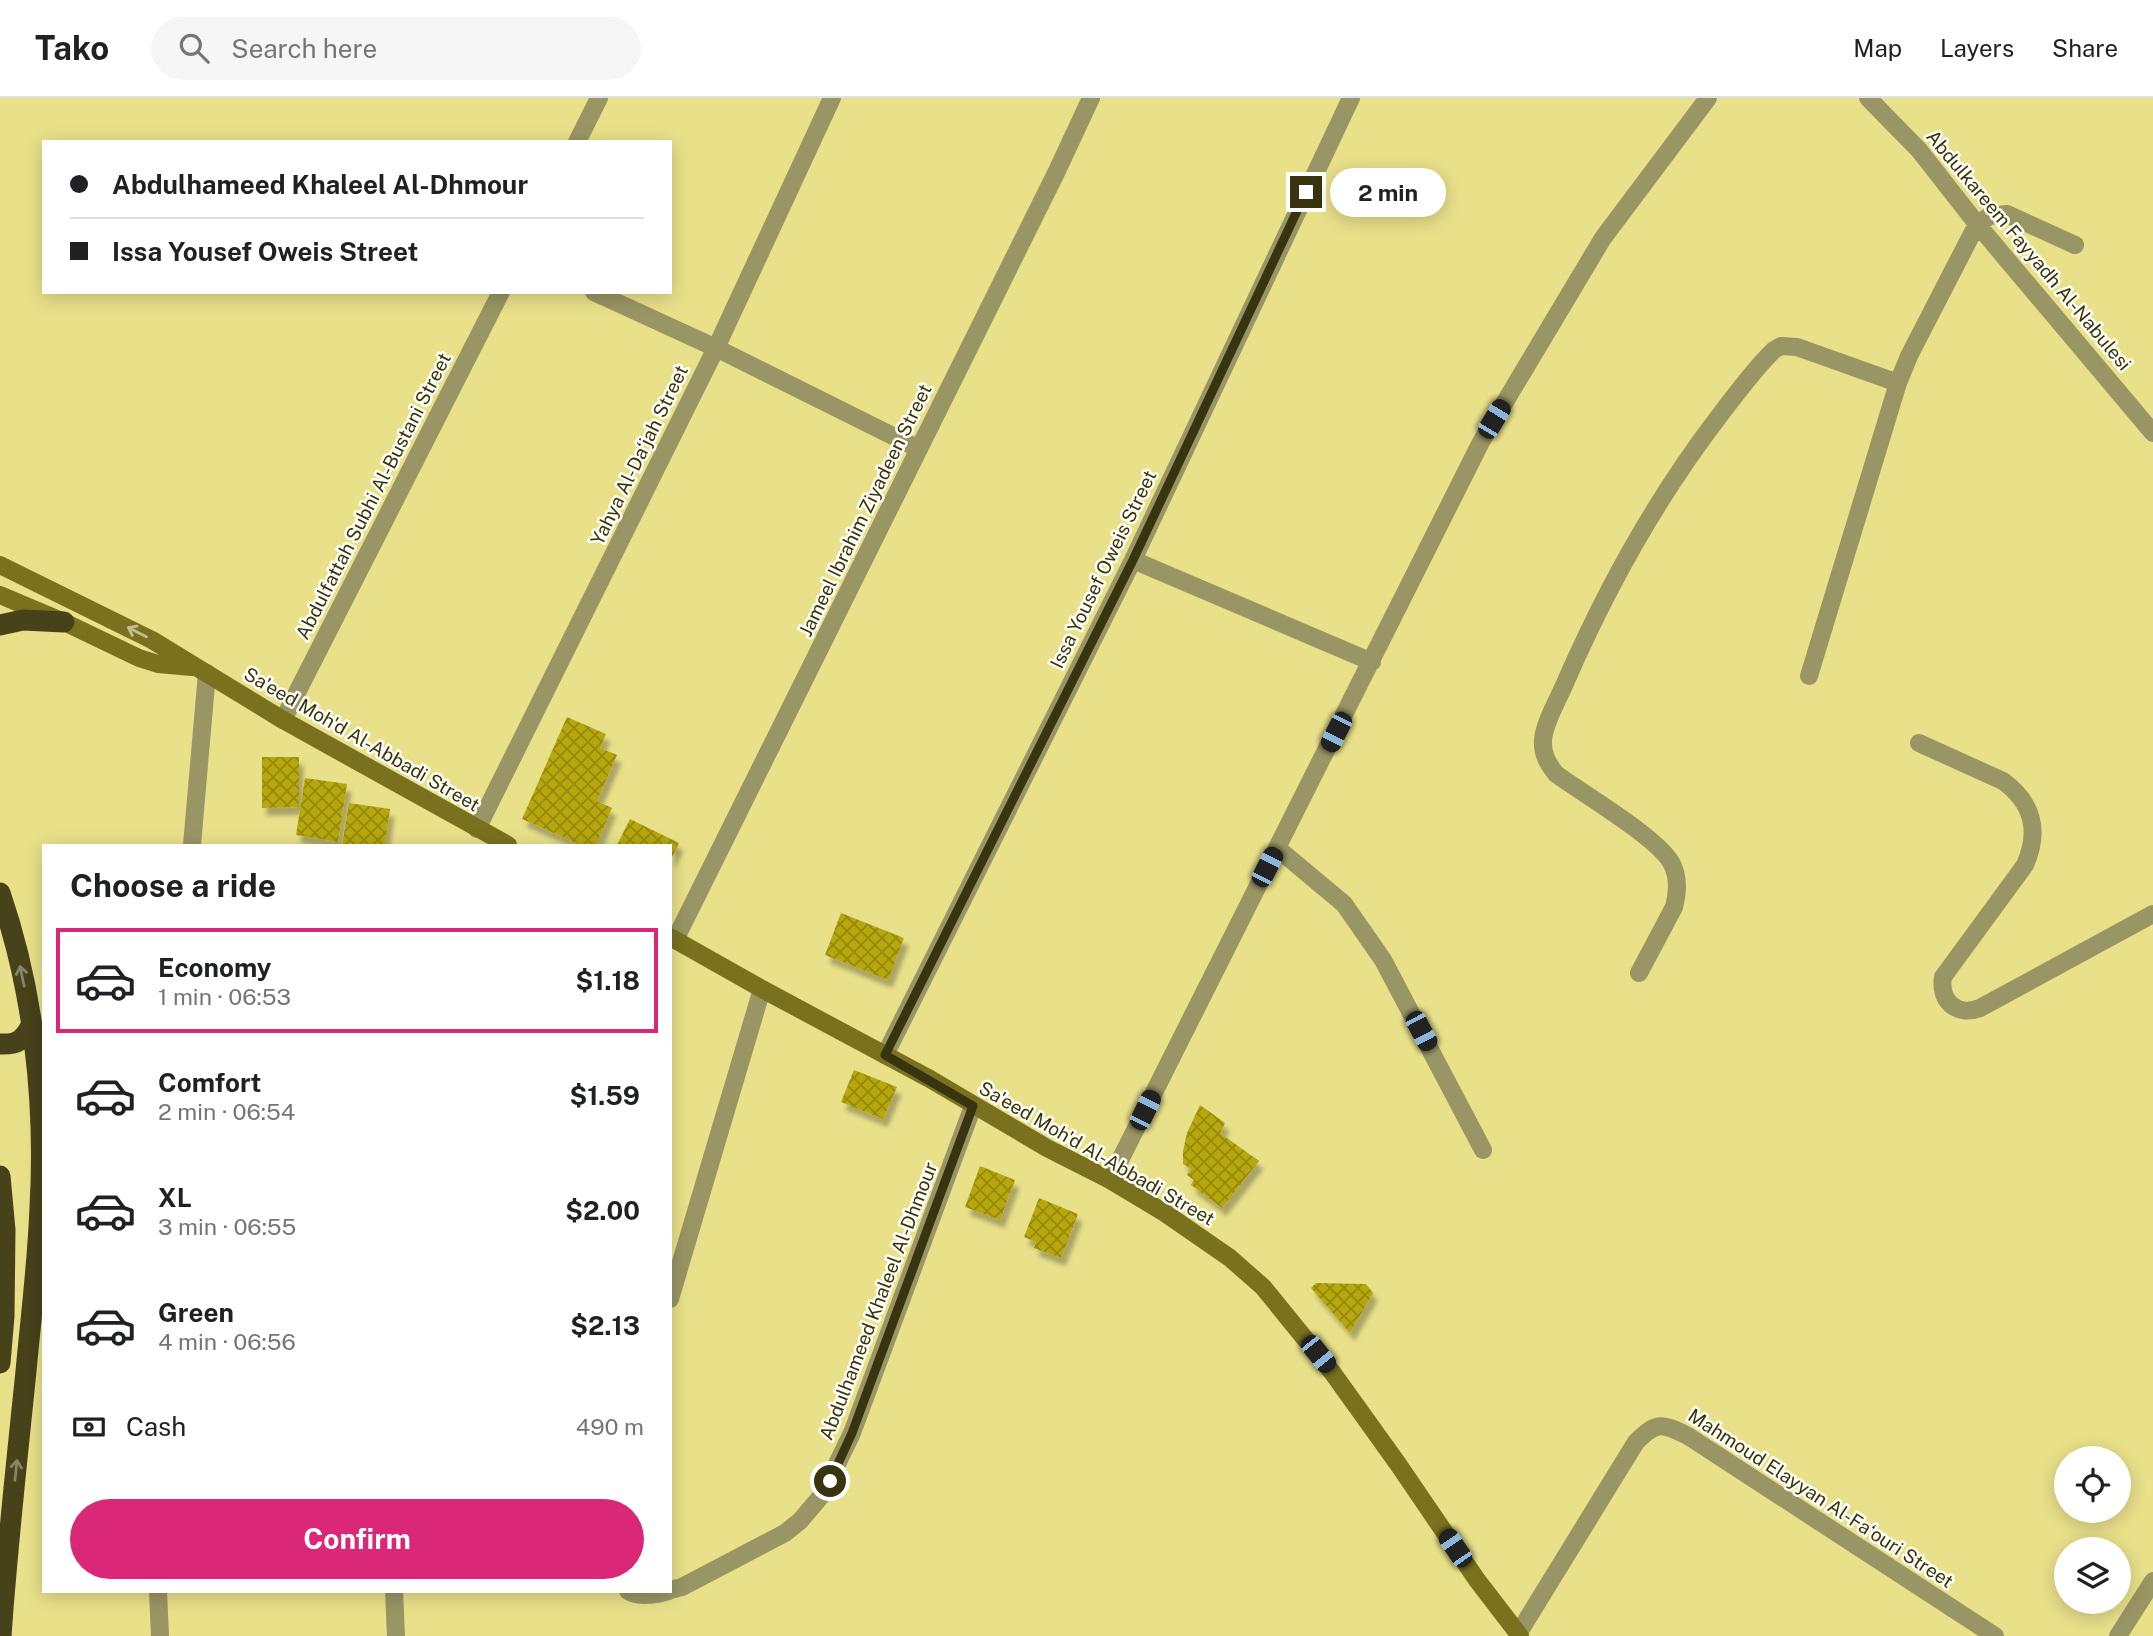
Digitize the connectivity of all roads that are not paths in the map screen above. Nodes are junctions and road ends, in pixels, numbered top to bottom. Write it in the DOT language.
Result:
graph roads {
  1 [pos="599,98"];
  2 [pos="832,98"];
  3 [pos="1091,98"];
  4 [pos="1351,98"];
  5 [pos="1708,98"];
  6 [pos="1868,98"];
  7 [pos="578,140"];
  8 [pos="1977,224"];
  9 [pos="2076,245"];
  10 [pos="500,294"];
  11 [pos="598,294"];
  12 [pos="716,348"];
  13 [pos="1898,383"];
  14 [pos="2150,425"];
  15 [pos="919,449"];
  16 [pos="1133,560"];
  17 [pos="0,565"];
  18 [pos="0,595"];
  19 [pos="64,622"];
  20 [pos="0,625"];
  21 [pos="1372,662"];
  22 [pos="201,670"];
  23 [pos="1809,676"];
  24 [pos="283,720"];
  25 [pos="1919,743"];
  26 [pos="477,829"];
  27 [pos="192,844"];
  28 [pos="504,844"];
  29 [pos="1277,848"];
  30 [pos="0,893"];
  31 [pos="2153,914"];
  32 [pos="673,938"];
  33 [pos="1639,973"];
  34 [pos="762,989"];
  35 [pos="31,1026"];
  36 [pos="0,1044"];
  37 [pos="885,1055"];
  38 [pos="973,1106"];
  39 [pos="1483,1150"];
  40 [pos="0,1176"];
  41 [pos="1110,1180"];
  42 [pos="3,1236"];
  43 [pos="672,1292"];
  44 [pos="0,1363"];
  45 [pos="2153,1581"];
  46 [pos="672,1590"];
  47 [pos="158,1593"];
  48 [pos="394,1593"];
  49 [pos="631,1593"];
  50 [pos="658,1593"];
  51 [pos="1519,1635"];
  52 [pos="1,1636"];
  53 [pos="160,1636"];
  54 [pos="396,1636"];
  55 [pos="1995,1636"];
  56 [pos="2118,1636"];
  1 -- 7 [label="street"];
  2 -- 12 [label="street, Yahya Al-Da‘jah Street"];
  3 -- 15 [label="street, Jameel Ibrahim Ziyadeen Street"];
  4 -- 16 [label="street, Issa Yousef Oweis Street"];
  5 -- 21 [label="street"];
  6 -- 8 [label="street, Abdulkareem Fayyadh Al-Nabulesi"];
  8 -- 9 [label="street"];
  8 -- 13 [label="street"];
  8 -- 14 [label="street, Abdulkareem Fayyadh Al-Nabulesi"];
  10 -- 24 [label="street, Abdulfattah Subhi Al-Bustani Street"];
  11 -- 12 [label="street"];
  12 -- 15 [label="street"];
  12 -- 26 [label="street, Yahya Al-Da‘jah Street"];
  13 -- 23 [label="street"];
  13 -- 33 [label="street"];
  15 -- 32 [label="street, Jameel Ibrahim Ziyadeen Street"];
  16 -- 21 [label="street"];
  16 -- 37 [label="street, Issa Yousef Oweis Street"];
  22 -- 17 [label="street, Sa'eed Moh'd Al-Abbadi Street, one-way"];
  18 -- 19 [label="street, Sa'eed Moh'd Al-Abbadi Street"];
  19 -- 20 [label="highway"];
  19 -- 22 [label="street, Sa'eed Moh'd Al-Abbadi Street"];
  21 -- 29 [label="street"];
  22 -- 24 [label="street, Sa'eed Moh'd Al-Abbadi Street"];
  22 -- 27 [label="street"];
  24 -- 26 [label="street, Sa'eed Moh'd Al-Abbadi Street"];
  25 -- 31 [label="street"];
  26 -- 28 [label="street, Sa'eed Moh'd Al-Abbadi Street"];
  29 -- 39 [label="street"];
  29 -- 41 [label="street"];
  35 -- 30 [label="highway, one-way"];
  32 -- 34 [label="street, Sa'eed Moh'd Al-Abbadi Street"];
  34 -- 37 [label="street, Sa'eed Moh'd Al-Abbadi Street"];
  34 -- 43 [label="street"];
  35 -- 36 [label="highway"];
  52 -- 35 [label="highway, one-way"];
  37 -- 38 [label="street, Sa'eed Moh'd Al-Abbadi Street"];
  38 -- 41 [label="street, Sa'eed Moh'd Al-Abbadi Street"];
  38 -- 46 [label="street, Abdulhameed Khaleel Al-Dhmour"];
  40 -- 42 [label="highway"];
  41 -- 51 [label="street, Sa'eed Moh'd Al-Abbadi Street"];
  42 -- 44 [label="highway"];
  45 -- 56 [label="street"];
  47 -- 53 [label="street"];
  48 -- 54 [label="street"];
  49 -- 50 [label="street, Abdulhameed Khaleel Al-Dhmour"];
  51 -- 55 [label="street, Mahmoud Elayyan Al-Fa‘ouri Street"];
}
